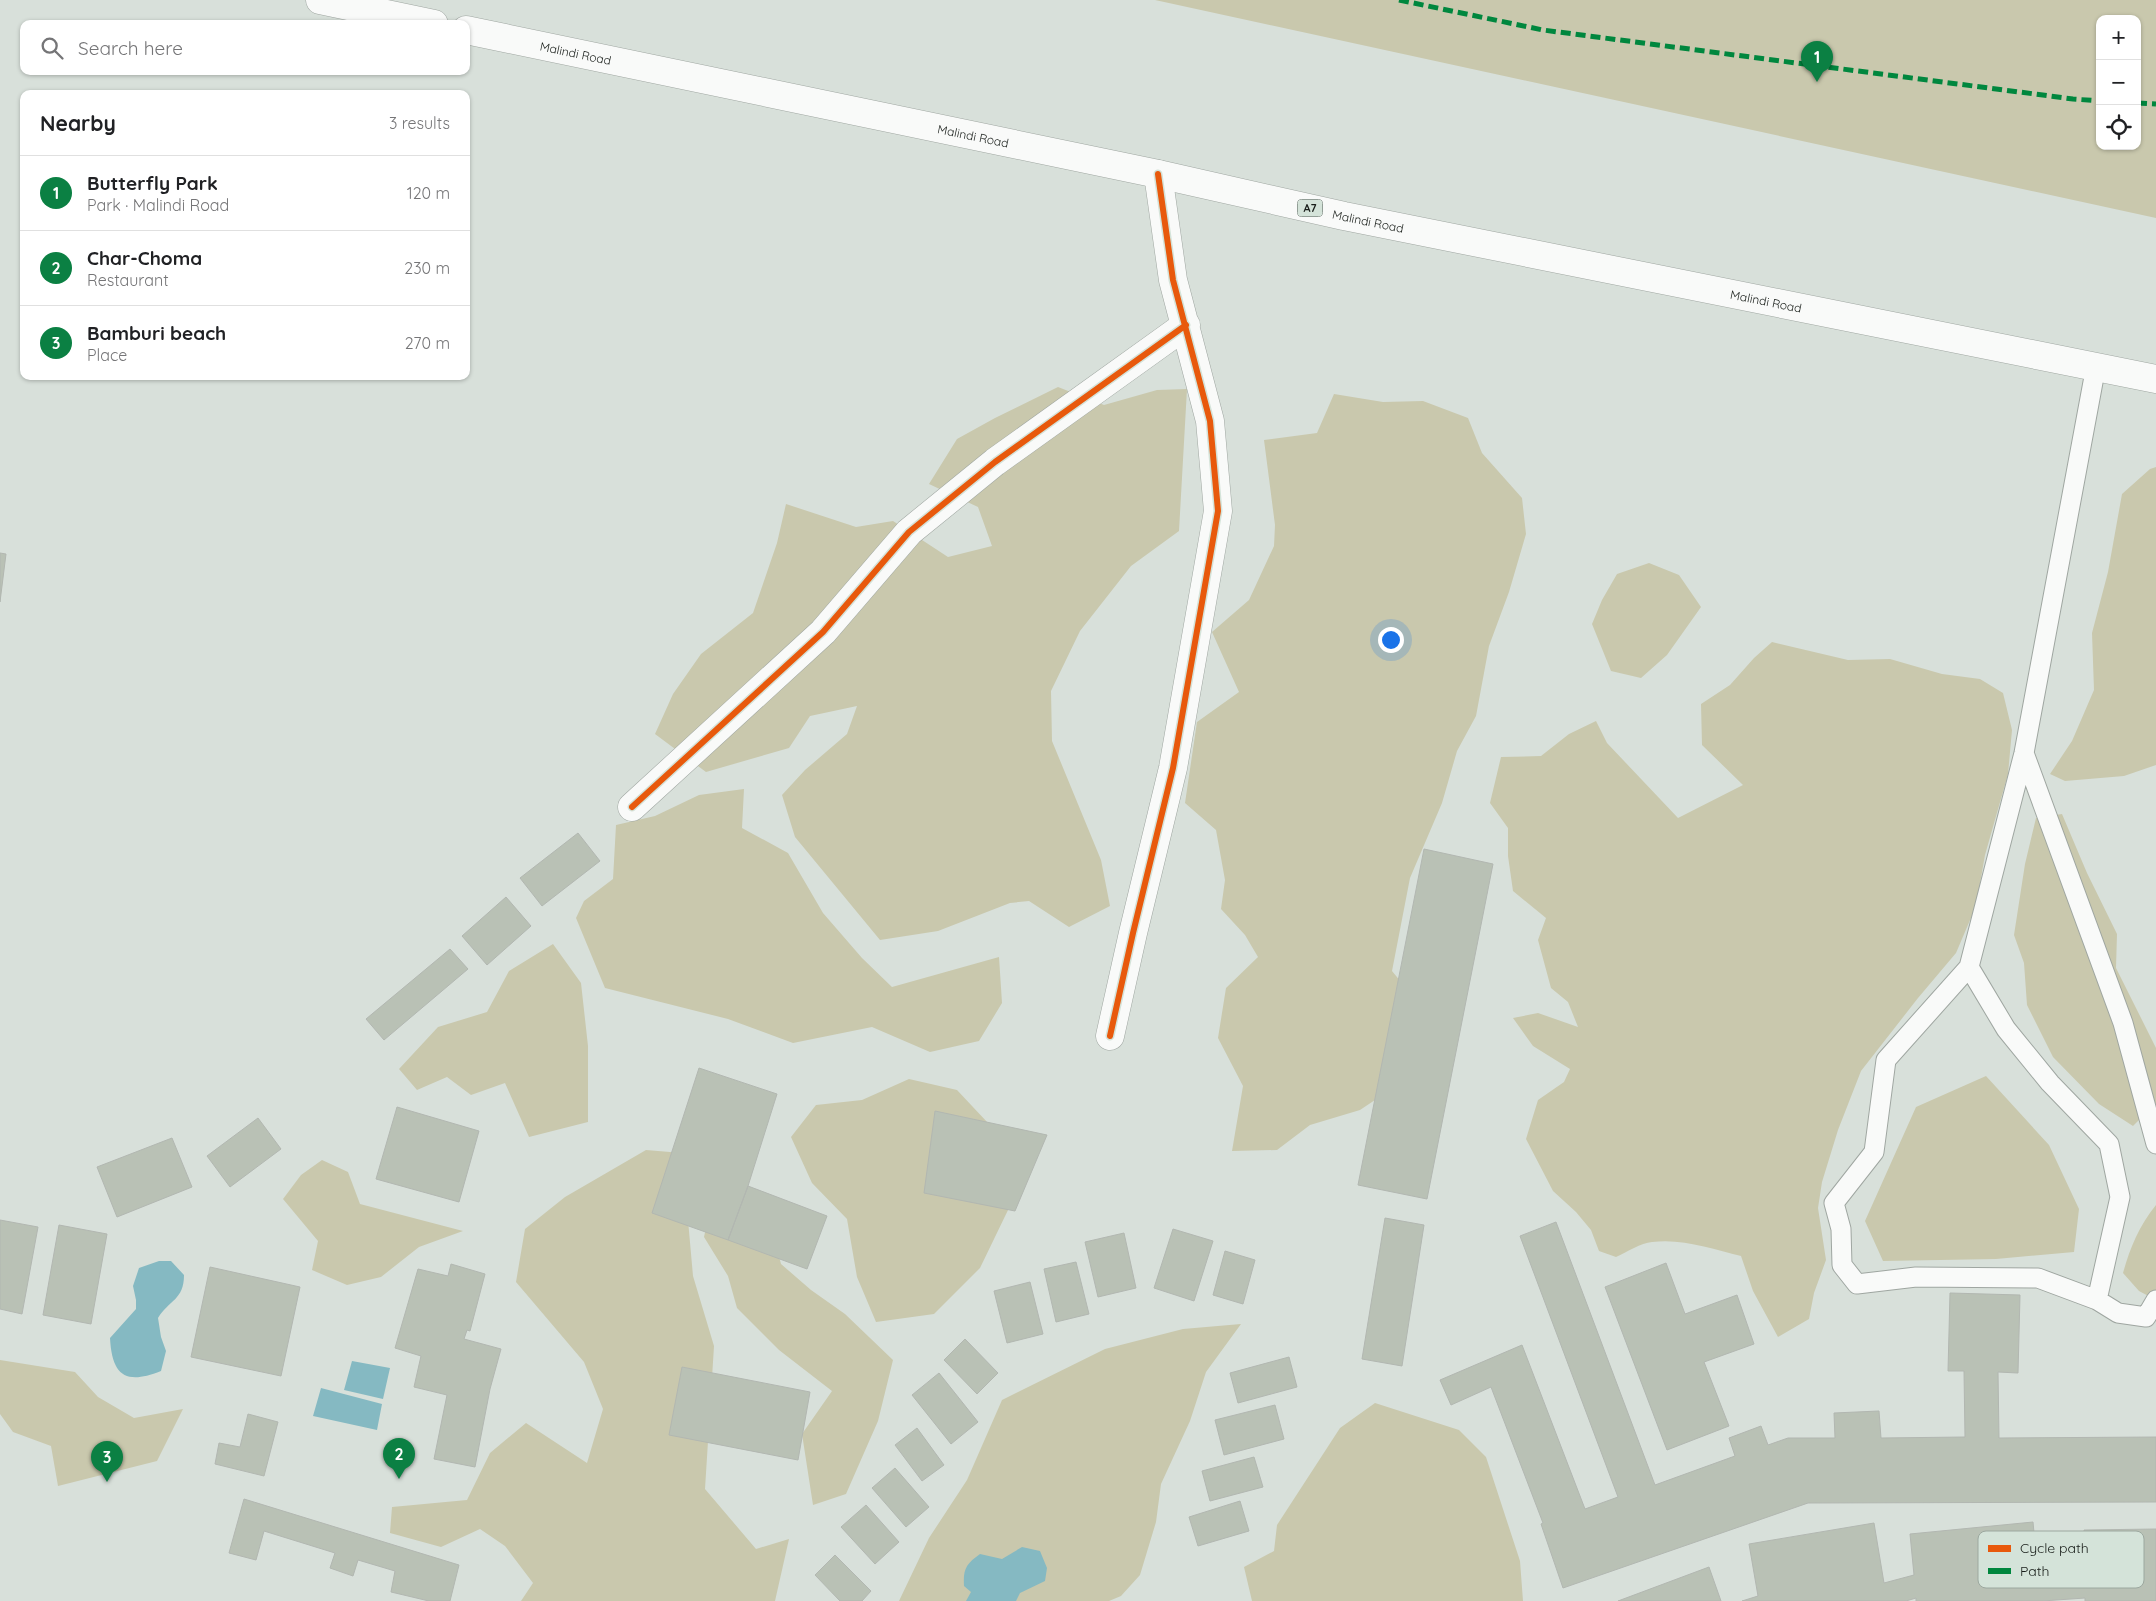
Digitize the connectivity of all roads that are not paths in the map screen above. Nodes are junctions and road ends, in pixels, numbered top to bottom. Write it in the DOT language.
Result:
graph roads {
  1 [pos="320,0"];
  2 [pos="415,20"];
  3 [pos="470,31"];
  4 [pos="1158,174"];
  5 [pos="1186,325"];
  6 [pos="2096,366"];
  7 [pos="2156,379"];
  8 [pos="2024,753"];
  9 [pos="632,807"];
  10 [pos="1969,967"];
  11 [pos="1110,1036"];
  12 [pos="2156,1144"];
  13 [pos="2097,1300"];
  14 [pos="2156,1300"];
  1 -- 2 [label="main road"];
  3 -- 4 [label="main road, Malindi Road / A7"];
  4 -- 5 [label="main road"];
  4 -- 6 [label="main road, Malindi Road / A7"];
  5 -- 9 [label="main road"];
  5 -- 11 [label="main road"];
  6 -- 7 [label="main road, Malindi Road / A7"];
  6 -- 8 [label="lane"];
  8 -- 10 [label="lane"];
  8 -- 12 [label="lane"];
  10 -- 13 [label="lane"];
  10 -- 13 [label="lane"];
  13 -- 14 [label="lane"];
}
